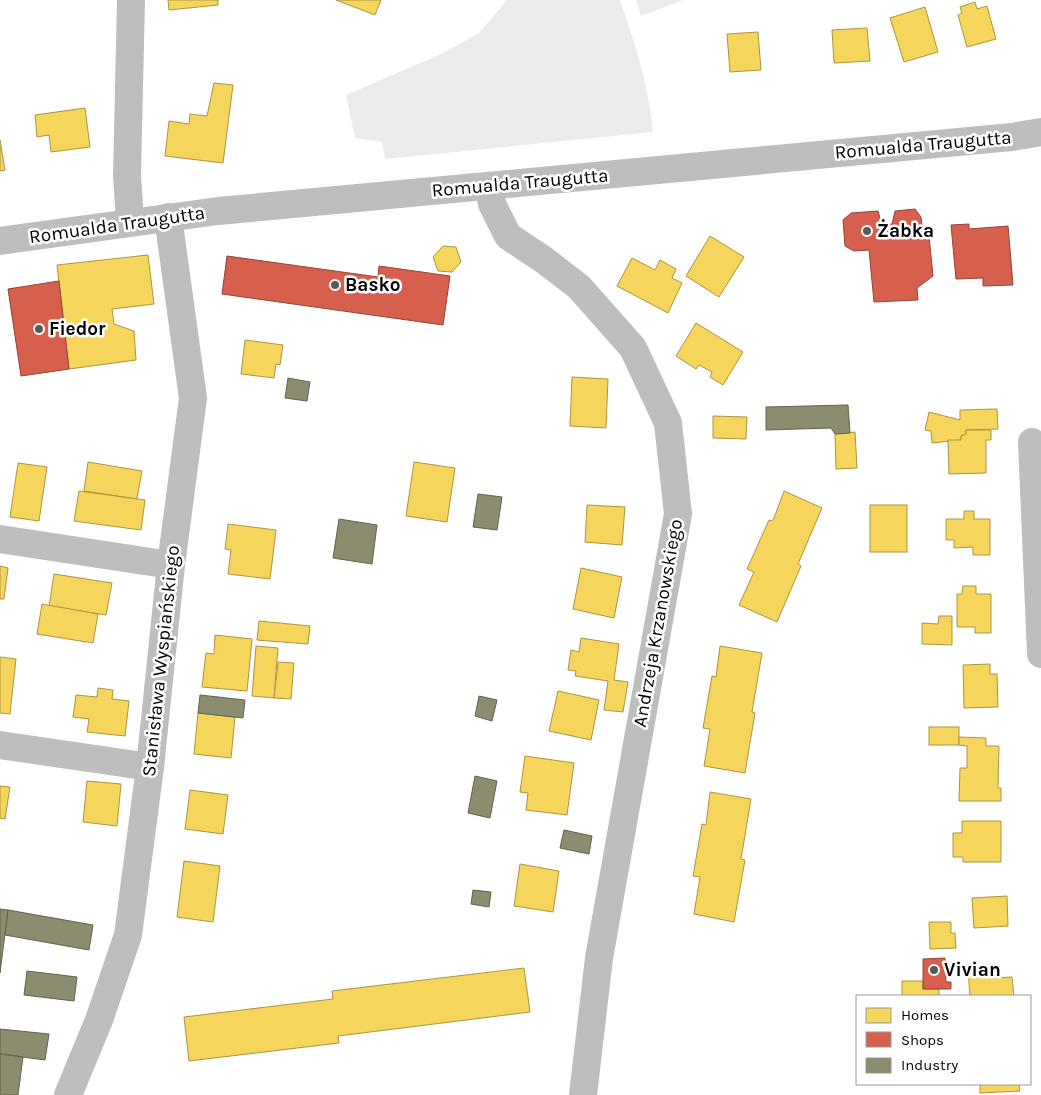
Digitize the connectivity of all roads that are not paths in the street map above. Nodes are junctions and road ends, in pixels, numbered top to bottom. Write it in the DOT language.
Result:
graph roads {
  1 [pos="131,0"];
  2 [pos="1041,132"];
  3 [pos="489,186"];
  4 [pos="168,217"];
  5 [pos="130,222"];
  6 [pos="0,241"];
  7 [pos="1032,442"];
  8 [pos="0,539"];
  9 [pos="171,565"];
  10 [pos="1041,654"];
  11 [pos="0,745"];
  12 [pos="150,766"];
  13 [pos="68,1095"];
  14 [pos="583,1095"];
  1 -- 5 [label="street"];
  2 -- 3 [label="street, Romualda Traugutta"];
  3 -- 4 [label="street, Romualda Traugutta"];
  3 -- 14 [label="street, Andrzeja Krzanowskiego"];
  4 -- 5 [label="street, Romualda Traugutta"];
  4 -- 9 [label="street, Stanisława Wyspiańskiego"];
  5 -- 6 [label="street, Romualda Traugutta"];
  7 -- 10 [label="street"];
  8 -- 9 [label="street"];
  9 -- 12 [label="street, Stanisława Wyspiańskiego"];
  11 -- 12 [label="street"];
  12 -- 13 [label="street, Stanisława Wyspiańskiego"];
}
